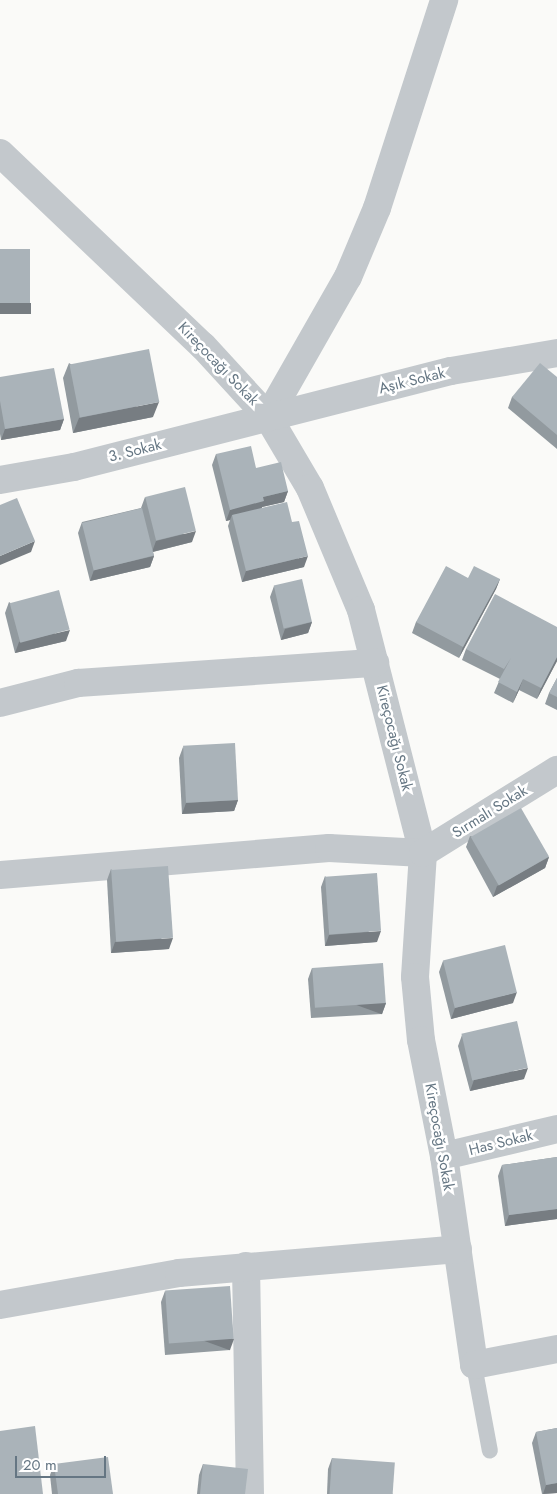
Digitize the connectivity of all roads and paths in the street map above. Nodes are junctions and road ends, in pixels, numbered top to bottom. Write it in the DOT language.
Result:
graph roads {
  1 [pos="444,0"];
  2 [pos="0,153"];
  3 [pos="557,353"];
  4 [pos="268,417"];
  5 [pos="0,480"];
  6 [pos="375,663"];
  7 [pos="0,703"];
  8 [pos="557,770"];
  9 [pos="423,853"];
  10 [pos="0,875"];
  11 [pos="557,1129"];
  12 [pos="444,1156"];
  13 [pos="458,1249"];
  14 [pos="246,1266"];
  15 [pos="0,1305"];
  16 [pos="557,1349"];
  17 [pos="474,1365"];
  18 [pos="490,1451"];
  19 [pos="250,1494"];
  1 -- 4 [label="street"];
  2 -- 4 [label="street, Kireçocağı Sokak"];
  3 -- 4 [label="street, Aşık Sokak"];
  4 -- 5 [label="street, 3. Sokak"];
  4 -- 6 [label="street, Kireçocağı Sokak"];
  6 -- 7 [label="street"];
  6 -- 9 [label="street, Kireçocağı Sokak"];
  8 -- 9 [label="street, Sırmalı Sokak"];
  9 -- 10 [label="street"];
  9 -- 12 [label="street, Kireçocağı Sokak"];
  11 -- 12 [label="street, Has Sokak"];
  12 -- 13 [label="street, Kireçocağı Sokak"];
  13 -- 14 [label="street"];
  13 -- 17 [label="street, Kireçocağı Sokak"];
  14 -- 15 [label="street"];
  14 -- 19 [label="street"];
  16 -- 17 [label="street"];
  17 -- 18 [label="lane, Kireçocağı Sokak"];
}
